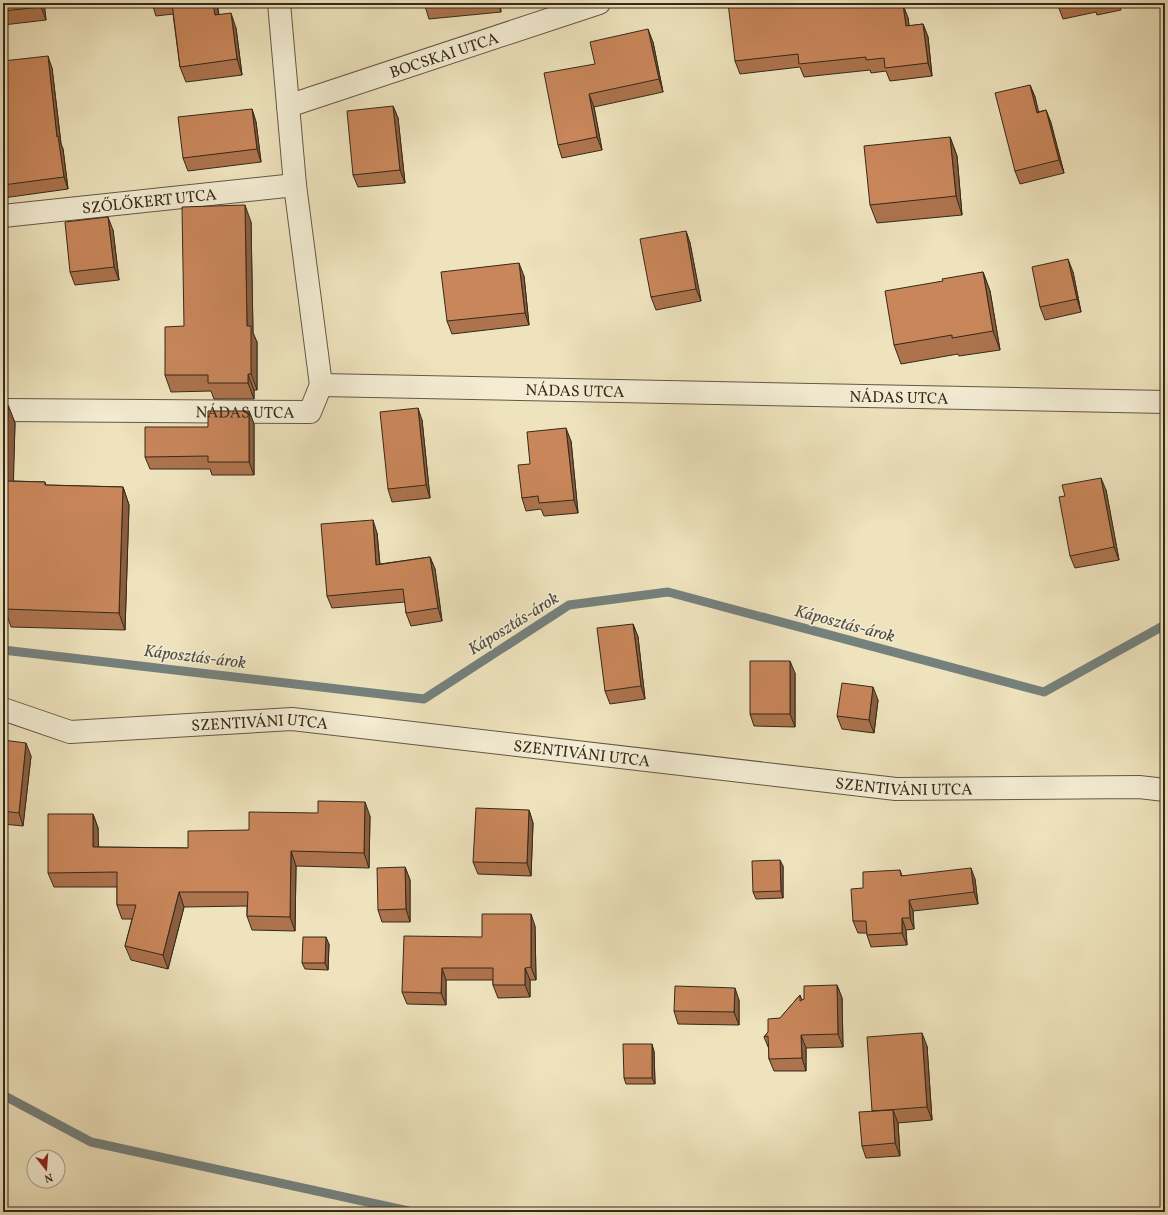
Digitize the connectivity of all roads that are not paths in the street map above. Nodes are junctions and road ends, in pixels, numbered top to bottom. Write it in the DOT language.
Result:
graph roads {
  1 [pos="280,3"];
  2 [pos="599,3"];
  3 [pos="288,106"];
  4 [pos="295,185"];
  5 [pos="3,216"];
  6 [pos="321,385"];
  7 [pos="1165,402"];
  8 [pos="3,410"];
  9 [pos="3,709"];
  10 [pos="1165,790"];
  1 -- 3 [label="street"];
  2 -- 3 [label="street, BOCSKAI UTCA"];
  3 -- 4 [label="street"];
  4 -- 5 [label="street, SZŐLŐKERT UTCA"];
  4 -- 6 [label="street"];
  6 -- 7 [label="street, NÁDAS UTCA"];
  6 -- 8 [label="street, NÁDAS UTCA"];
  9 -- 10 [label="street, SZENTIVÁNI UTCA"];
}
